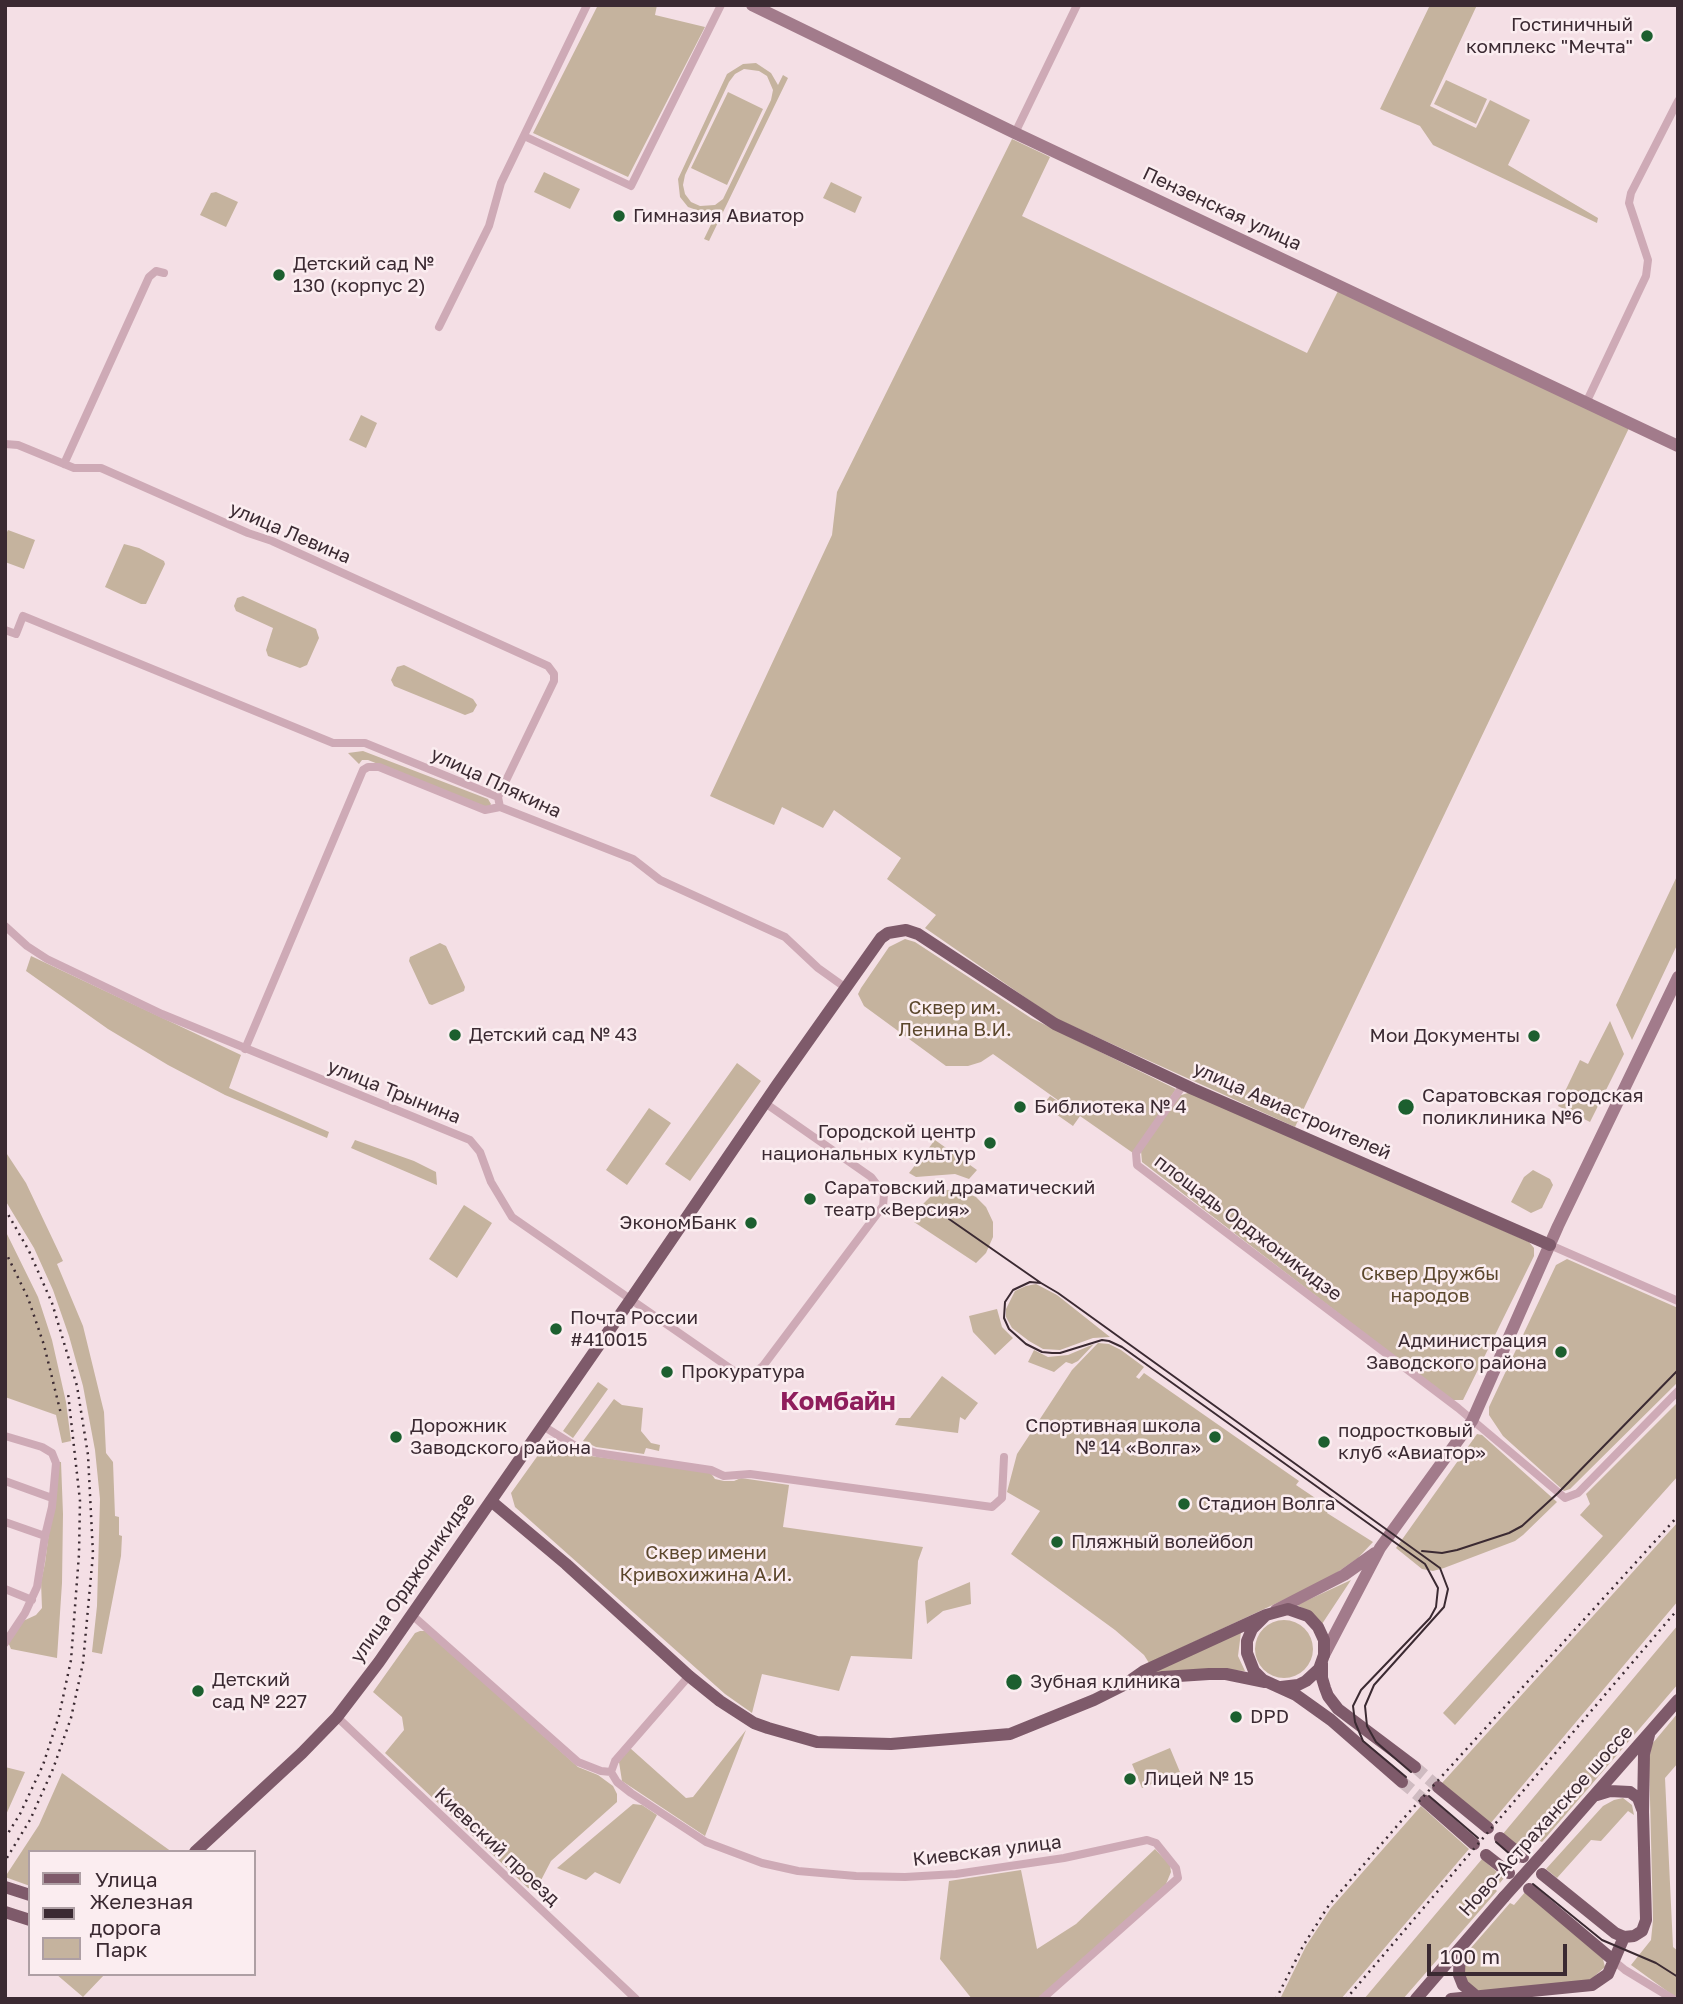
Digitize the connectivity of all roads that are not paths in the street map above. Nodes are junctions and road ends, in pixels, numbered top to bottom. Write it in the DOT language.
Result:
graph roads {
  1 [pos="587,5"];
  2 [pos="721,5"];
  3 [pos="752,5"];
  4 [pos="1077,5"];
  5 [pos="1678,100"];
  6 [pos="1015,133"];
  7 [pos="524,136"];
  8 [pos="164,273"];
  9 [pos="439,327"];
  10 [pos="1586,403"];
  11 [pos="5,444"];
  12 [pos="1678,446"];
  13 [pos="64,464"];
  14 [pos="5,630"];
  15 [pos="498,797"];
  16 [pos="500,807"];
  17 [pos="5,926"];
  18 [pos="906,930"];
  19 [pos="1678,977"];
  20 [pos="846,988"];
  21 [pos="245,1049"];
  22 [pos="1184,1084"];
  23 [pos="765,1103"];
  24 [pos="1550,1245"];
  25 [pos="631,1300"];
  26 [pos="1678,1301"];
  27 [pos="1678,1391"];
  28 [pos="1472,1421"];
  29 [pos="543,1426"];
  30 [pos="5,1436"];
  31 [pos="1004,1457"];
  32 [pos="5,1481"];
  33 [pos="52,1499"];
  34 [pos="491,1501"];
  35 [pos="5,1522"];
  36 [pos="45,1536"];
  37 [pos="1380,1548"];
  38 [pos="5,1589"];
  39 [pos="32,1600"];
  40 [pos="1270,1613"];
  41 [pos="412,1615"];
  42 [pos="5,1643"];
  43 [pos="1323,1658"];
  44 [pos="689,1676"];
  45 [pos="1124,1685"];
  46 [pos="1275,1685"];
  47 [pos="1678,1700"];
  48 [pos="337,1717"];
  49 [pos="1648,1735"];
  50 [pos="1415,1767"];
  51 [pos="611,1772"];
  52 [pos="1402,1782"];
  53 [pos="1438,1787"];
  54 [pos="1595,1796"];
  55 [pos="1425,1801"];
  56 [pos="1643,1812"];
  57 [pos="1488,1828"];
  58 [pos="1500,1838"];
  59 [pos="1474,1844"];
  60 [pos="197,1850"];
  61 [pos="1486,1854"];
  62 [pos="1523,1857"];
  63 [pos="1509,1873"];
  64 [pos="1542,1874"];
  65 [pos="5,1886"];
  66 [pos="1528,1889"];
  67 [pos="28,1894"];
  68 [pos="5,1912"];
  69 [pos="28,1919"];
  70 [pos="1624,1937"];
  71 [pos="1460,1948"];
  72 [pos="1613,1960"];
  73 [pos="1476,1996"];
  74 [pos="636,1999"];
  75 [pos="1042,1999"];
  76 [pos="1416,1999"];
  77 [pos="1451,1999"];
  78 [pos="1673,1999"];
  1 -- 7 [label="street"];
  2 -- 7 [label="street"];
  3 -- 6 [label="street, Пензенская улица"];
  4 -- 6 [label="street"];
  5 -- 10 [label="street"];
  6 -- 10 [label="street, Пензенская улица"];
  7 -- 9 [label="street"];
  8 -- 13 [label="street"];
  10 -- 12 [label="street, Пензенская улица"];
  11 -- 13 [label="street, улица Левина"];
  13 -- 15 [label="street, улица Левина"];
  14 -- 15 [label="street, улица Плякина"];
  15 -- 16 [label="street, улица Плякина"];
  16 -- 20 [label="street, улица Плякина"];
  16 -- 21 [label="street"];
  17 -- 21 [label="street, улица Трынина"];
  18 -- 20 [label="main road, улица Орджоникидзе"];
  18 -- 22 [label="main road, улица Авиастроителей"];
  19 -- 24 [label="street"];
  20 -- 23 [label="main road, улица Орджоникидзе"];
  21 -- 25 [label="street, улица Трынина"];
  22 -- 24 [label="main road, улица Авиастроителей"];
  22 -- 28 [label="street, площадь Орджоникидзе"];
  23 -- 25 [label="main road, улица Орджоникидзе"];
  23 -- 25 [label="street"];
  24 -- 26 [label="street, улица Авиастроителей"];
  24 -- 28 [label="street"];
  25 -- 29 [label="main road, улица Орджоникидзе"];
  27 -- 28 [label="street, площадь Орджоникидзе"];
  28 -- 37 [label="street"];
  29 -- 31 [label="street"];
  29 -- 34 [label="main road, улица Орджоникидзе"];
  30 -- 33 [label="street"];
  32 -- 33 [label="street"];
  33 -- 36 [label="street"];
  34 -- 41 [label="main road, улица Орджоникидзе"];
  34 -- 44 [label="main road"];
  35 -- 36 [label="street"];
  36 -- 39 [label="street"];
  37 -- 40 [label="street"];
  37 -- 43 [label="street"];
  38 -- 39 [label="street"];
  39 -- 42 [label="street"];
  40 -- 43 [label="main road"];
  40 -- 45 [label="main road"];
  40 -- 46 [label="main road"];
  41 -- 48 [label="main road, улица Орджоникидзе"];
  41 -- 51 [label="street, Киевская улица"];
  43 -- 46 [label="main road"];
  43 -- 50 [label="main road"];
  44 -- 45 [label="main road"];
  44 -- 51 [label="street"];
  45 -- 46 [label="main road"];
  46 -- 52 [label="main road"];
  47 -- 49 [label="main road, Ново-Астраханское шоссе"];
  48 -- 60 [label="main road, улица Орджоникидзе"];
  48 -- 74 [label="street, Киевский проезд"];
  49 -- 54 [label="main road, Ново-Астраханское шоссе"];
  49 -- 56 [label="main road"];
  51 -- 75 [label="street, Киевская улица"];
  53 -- 57 [label="main road"];
  54 -- 56 [label="main road"];
  54 -- 71 [label="main road, Ново-Астраханское шоссе, bridge"];
  55 -- 59 [label="main road"];
  56 -- 70 [label="main road"];
  58 -- 62 [label="main road"];
  61 -- 63 [label="main road"];
  64 -- 70 [label="main road"];
  65 -- 67 [label="main road"];
  66 -- 72 [label="main road"];
  68 -- 69 [label="main road"];
  70 -- 72 [label="main road"];
  71 -- 73 [label="main road"];
  71 -- 76 [label="main road, Ново-Астраханское шоссе"];
  72 -- 73 [label="main road"];
  72 -- 78 [label="street"];
  73 -- 77 [label="main road"];
}
